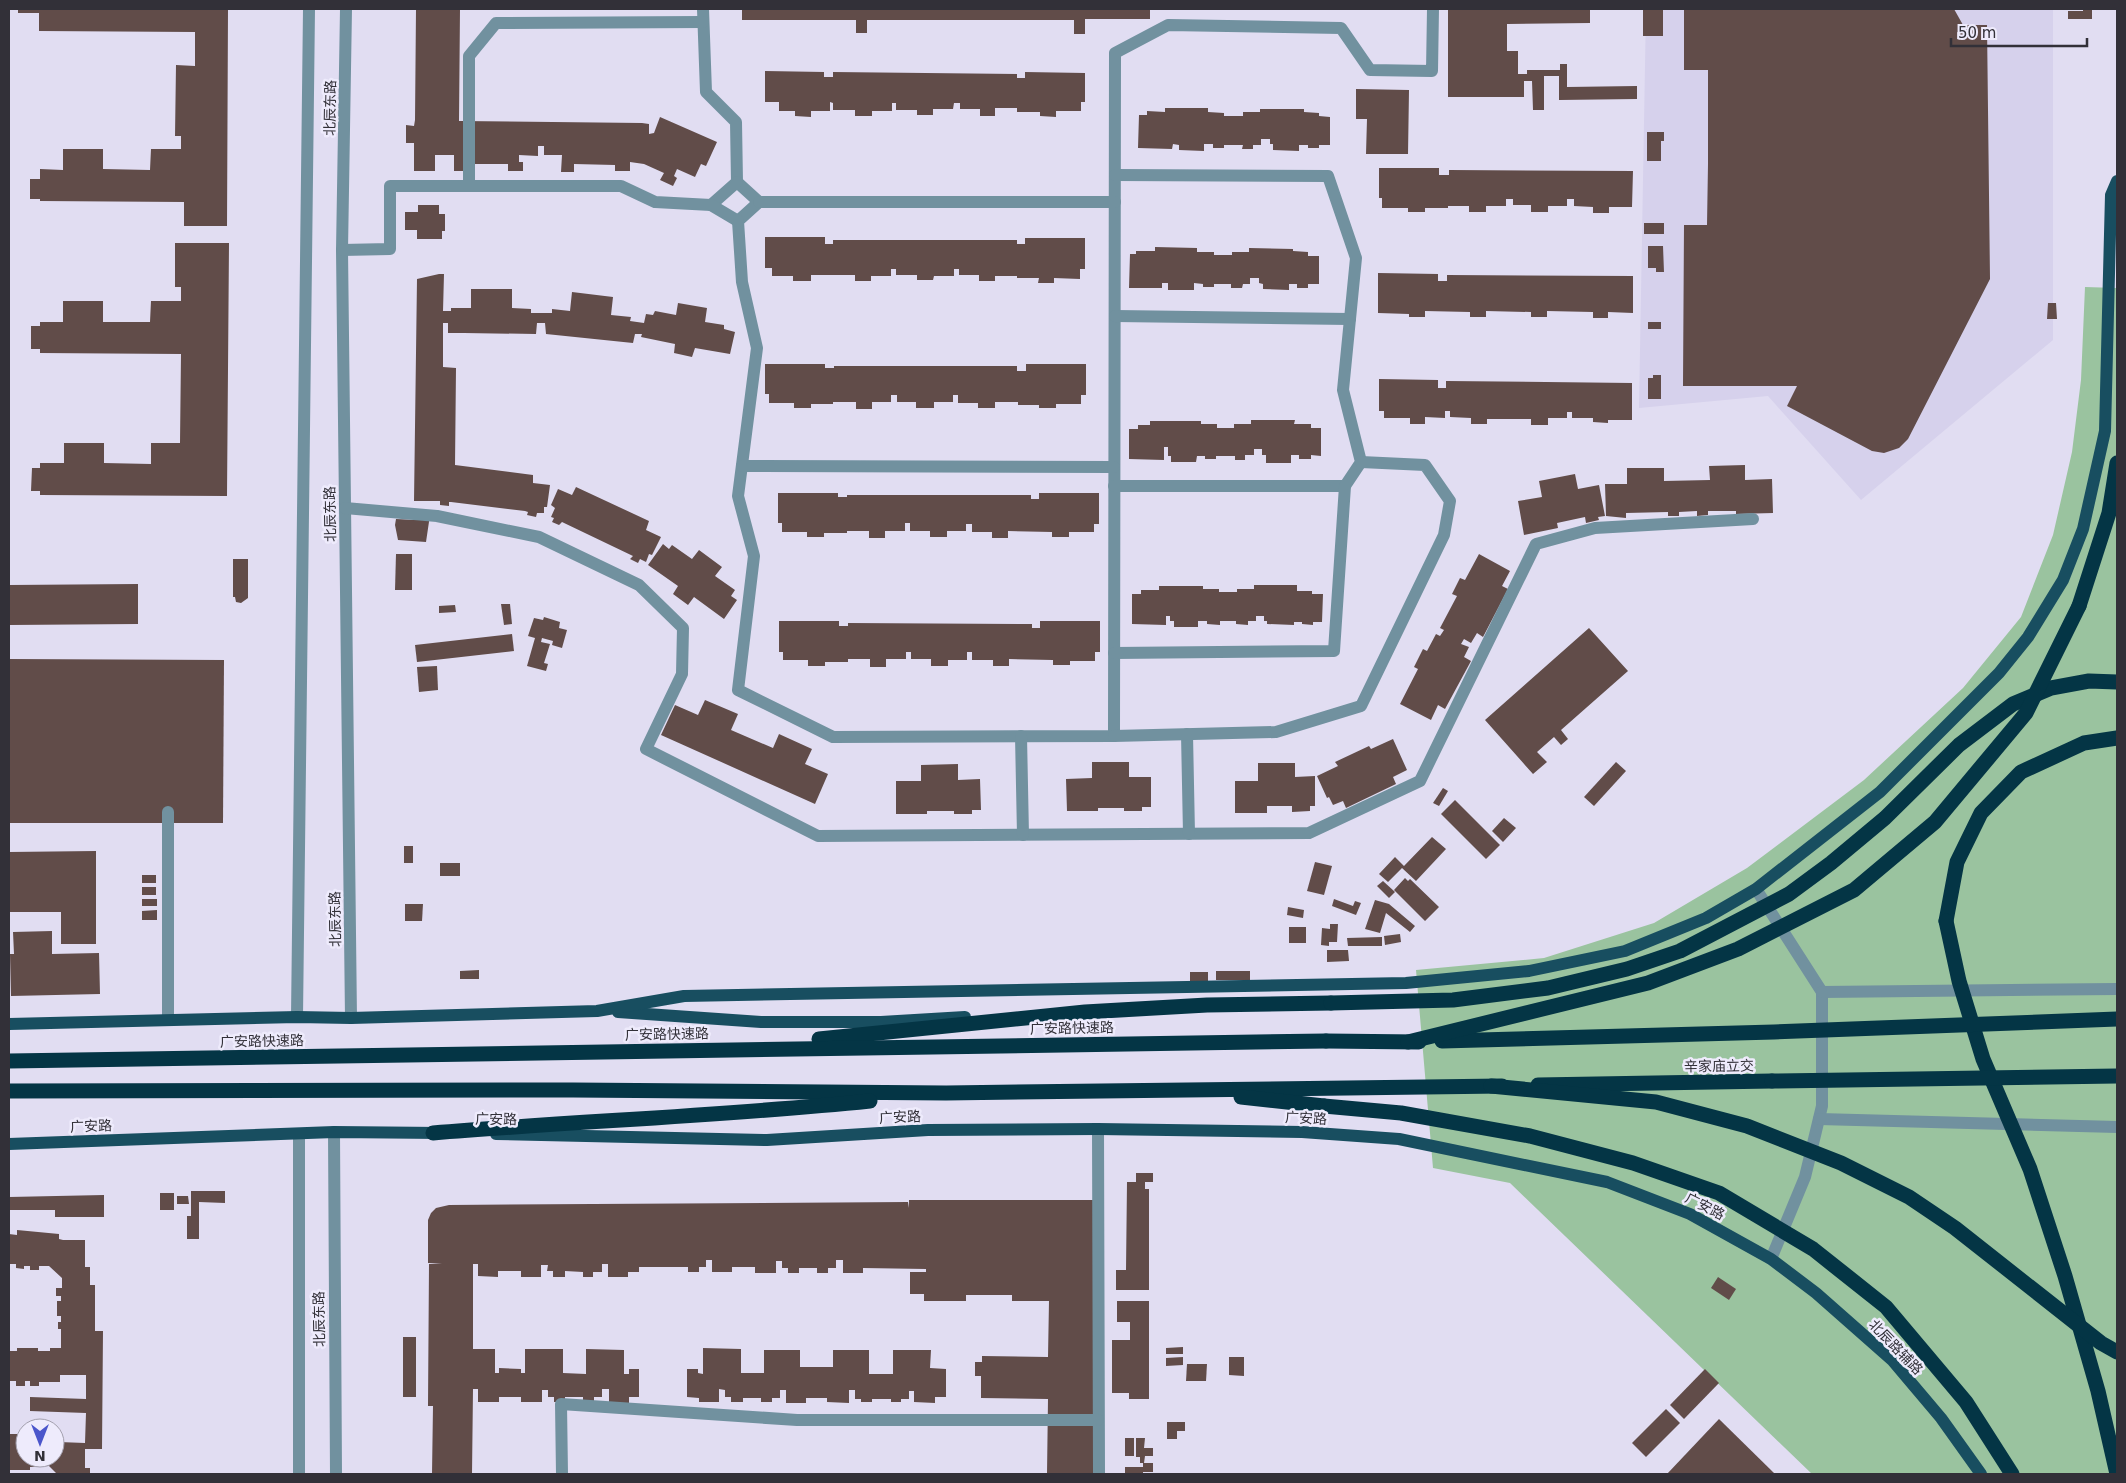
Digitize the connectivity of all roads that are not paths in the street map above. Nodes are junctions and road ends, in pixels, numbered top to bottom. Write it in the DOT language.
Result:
graph roads {
  1 [pos="309,9"];
  2 [pos="346,9"];
  3 [pos="703,9"];
  4 [pos="1433,9"];
  5 [pos="703,22"];
  6 [pos="1115,175"];
  7 [pos="2117,181"];
  8 [pos="737,182"];
  9 [pos="469,186"];
  10 [pos="759,202"];
  11 [pos="1115,202"];
  12 [pos="711,205"];
  13 [pos="738,221"];
  14 [pos="342,250"];
  15 [pos="1115,316"];
  16 [pos="1350,320"];
  17 [pos="1361,462"];
  18 [pos="2117,463"];
  19 [pos="742,466"];
  20 [pos="1114,467"];
  21 [pos="1114,486"];
  22 [pos="1345,486"];
  23 [pos="345,508"];
  24 [pos="1753,519"];
  25 [pos="1114,653"];
  26 [pos="2117,682"];
  27 [pos="1187,734"];
  28 [pos="1021,736"];
  29 [pos="1114,736"];
  30 [pos="2117,738"];
  31 [pos="168,812"];
  32 [pos="1189,834"];
  33 [pos="1023,835"];
  34 [pos="1756,889"];
  35 [pos="2117,989"];
  36 [pos="1822,992"];
  37 [pos="597,1011"];
  38 [pos="1085,1012"];
  39 [pos="298,1017"];
  40 [pos="351,1018"];
  41 [pos="168,1019"];
  42 [pos="2117,1019"];
  43 [pos="9,1024"];
  44 [pos="1408,1042"];
  45 [pos="721,1050"];
  46 [pos="9,1061"];
  47 [pos="2117,1076"];
  48 [pos="1491,1086"];
  49 [pos="1164,1090"];
  50 [pos="9,1091"];
  51 [pos="946,1093"];
  52 [pos="1819,1119"];
  53 [pos="2117,1128"];
  54 [pos="1098,1129"];
  55 [pos="334,1132"];
  56 [pos="433,1133"];
  57 [pos="299,1134"];
  58 [pos="9,1143"];
  59 [pos="1771,1259"];
  60 [pos="2117,1352"];
  61 [pos="1098,1420"];
  62 [pos="299,1474"];
  63 [pos="336,1474"];
  64 [pos="562,1474"];
  65 [pos="1098,1474"];
  66 [pos="1981,1474"];
  67 [pos="2012,1474"];
  68 [pos="2117,1474"];
  1 -- 39 [label="street, 北辰东路"];
  2 -- 14 [label="street, 北辰东路"];
  3 -- 5 [label="street"];
  4 -- 6 [label="street"];
  5 -- 8 [label="street"];
  5 -- 9 [label="street"];
  6 -- 11 [label="street"];
  6 -- 16 [label="street"];
  7 -- 34 [label="main road"];
  8 -- 10 [label="street"];
  8 -- 12 [label="street"];
  9 -- 12 [label="street"];
  9 -- 14 [label="street"];
  10 -- 11 [label="street"];
  10 -- 13 [label="street"];
  11 -- 15 [label="street"];
  12 -- 13 [label="street"];
  13 -- 19 [label="street"];
  14 -- 23 [label="street, 北辰东路"];
  15 -- 16 [label="street"];
  15 -- 20 [label="street"];
  16 -- 17 [label="street"];
  17 -- 22 [label="street"];
  17 -- 27 [label="street"];
  18 -- 44 [label="highway, bridge"];
  19 -- 20 [label="street"];
  19 -- 28 [label="street"];
  20 -- 21 [label="street"];
  21 -- 22 [label="street"];
  21 -- 25 [label="street"];
  22 -- 25 [label="street"];
  23 -- 33 [label="street"];
  23 -- 40 [label="street, 北辰东路"];
  24 -- 32 [label="street"];
  25 -- 29 [label="street"];
  26 -- 38 [label="highway, bridge"];
  27 -- 29 [label="street"];
  27 -- 32 [label="street"];
  28 -- 29 [label="street"];
  28 -- 33 [label="street"];
  30 -- 68 [label="highway, bridge"];
  31 -- 41 [label="street"];
  32 -- 33 [label="street"];
  34 -- 36 [label="street"];
  34 -- 37 [label="main road"];
  35 -- 36 [label="street"];
  36 -- 52 [label="street"];
  37 -- 38 [label="main road"];
  37 -- 40 [label="main road"];
  38 -- 45 [label="highway"];
  39 -- 40 [label="main road"];
  39 -- 41 [label="main road"];
  41 -- 43 [label="main road"];
  42 -- 44 [label="highway, bridge"];
  44 -- 45 [label="highway, 广安路快速路, bridge"];
  45 -- 46 [label="highway, 广安路快速路"];
  47 -- 48 [label="highway, 辛家庙立交, bridge"];
  48 -- 49 [label="highway, 辛家庙立交"];
  48 -- 60 [label="highway, bridge"];
  49 -- 51 [label="highway"];
  49 -- 67 [label="highway, bridge"];
  50 -- 51 [label="highway"];
  51 -- 56 [label="highway"];
  52 -- 53 [label="street"];
  52 -- 59 [label="street"];
  54 -- 56 [label="main road, 广安路"];
  54 -- 59 [label="main road, 广安路"];
  54 -- 61 [label="street"];
  55 -- 56 [label="main road, 广安路"];
  55 -- 57 [label="main road, 广安路"];
  55 -- 63 [label="street, 北辰东路"];
  57 -- 58 [label="main road, 广安路"];
  57 -- 62 [label="street, 北辰东路"];
  59 -- 66 [label="main road, 北辰路辅路"];
  61 -- 64 [label="street"];
  61 -- 65 [label="street"];
}
